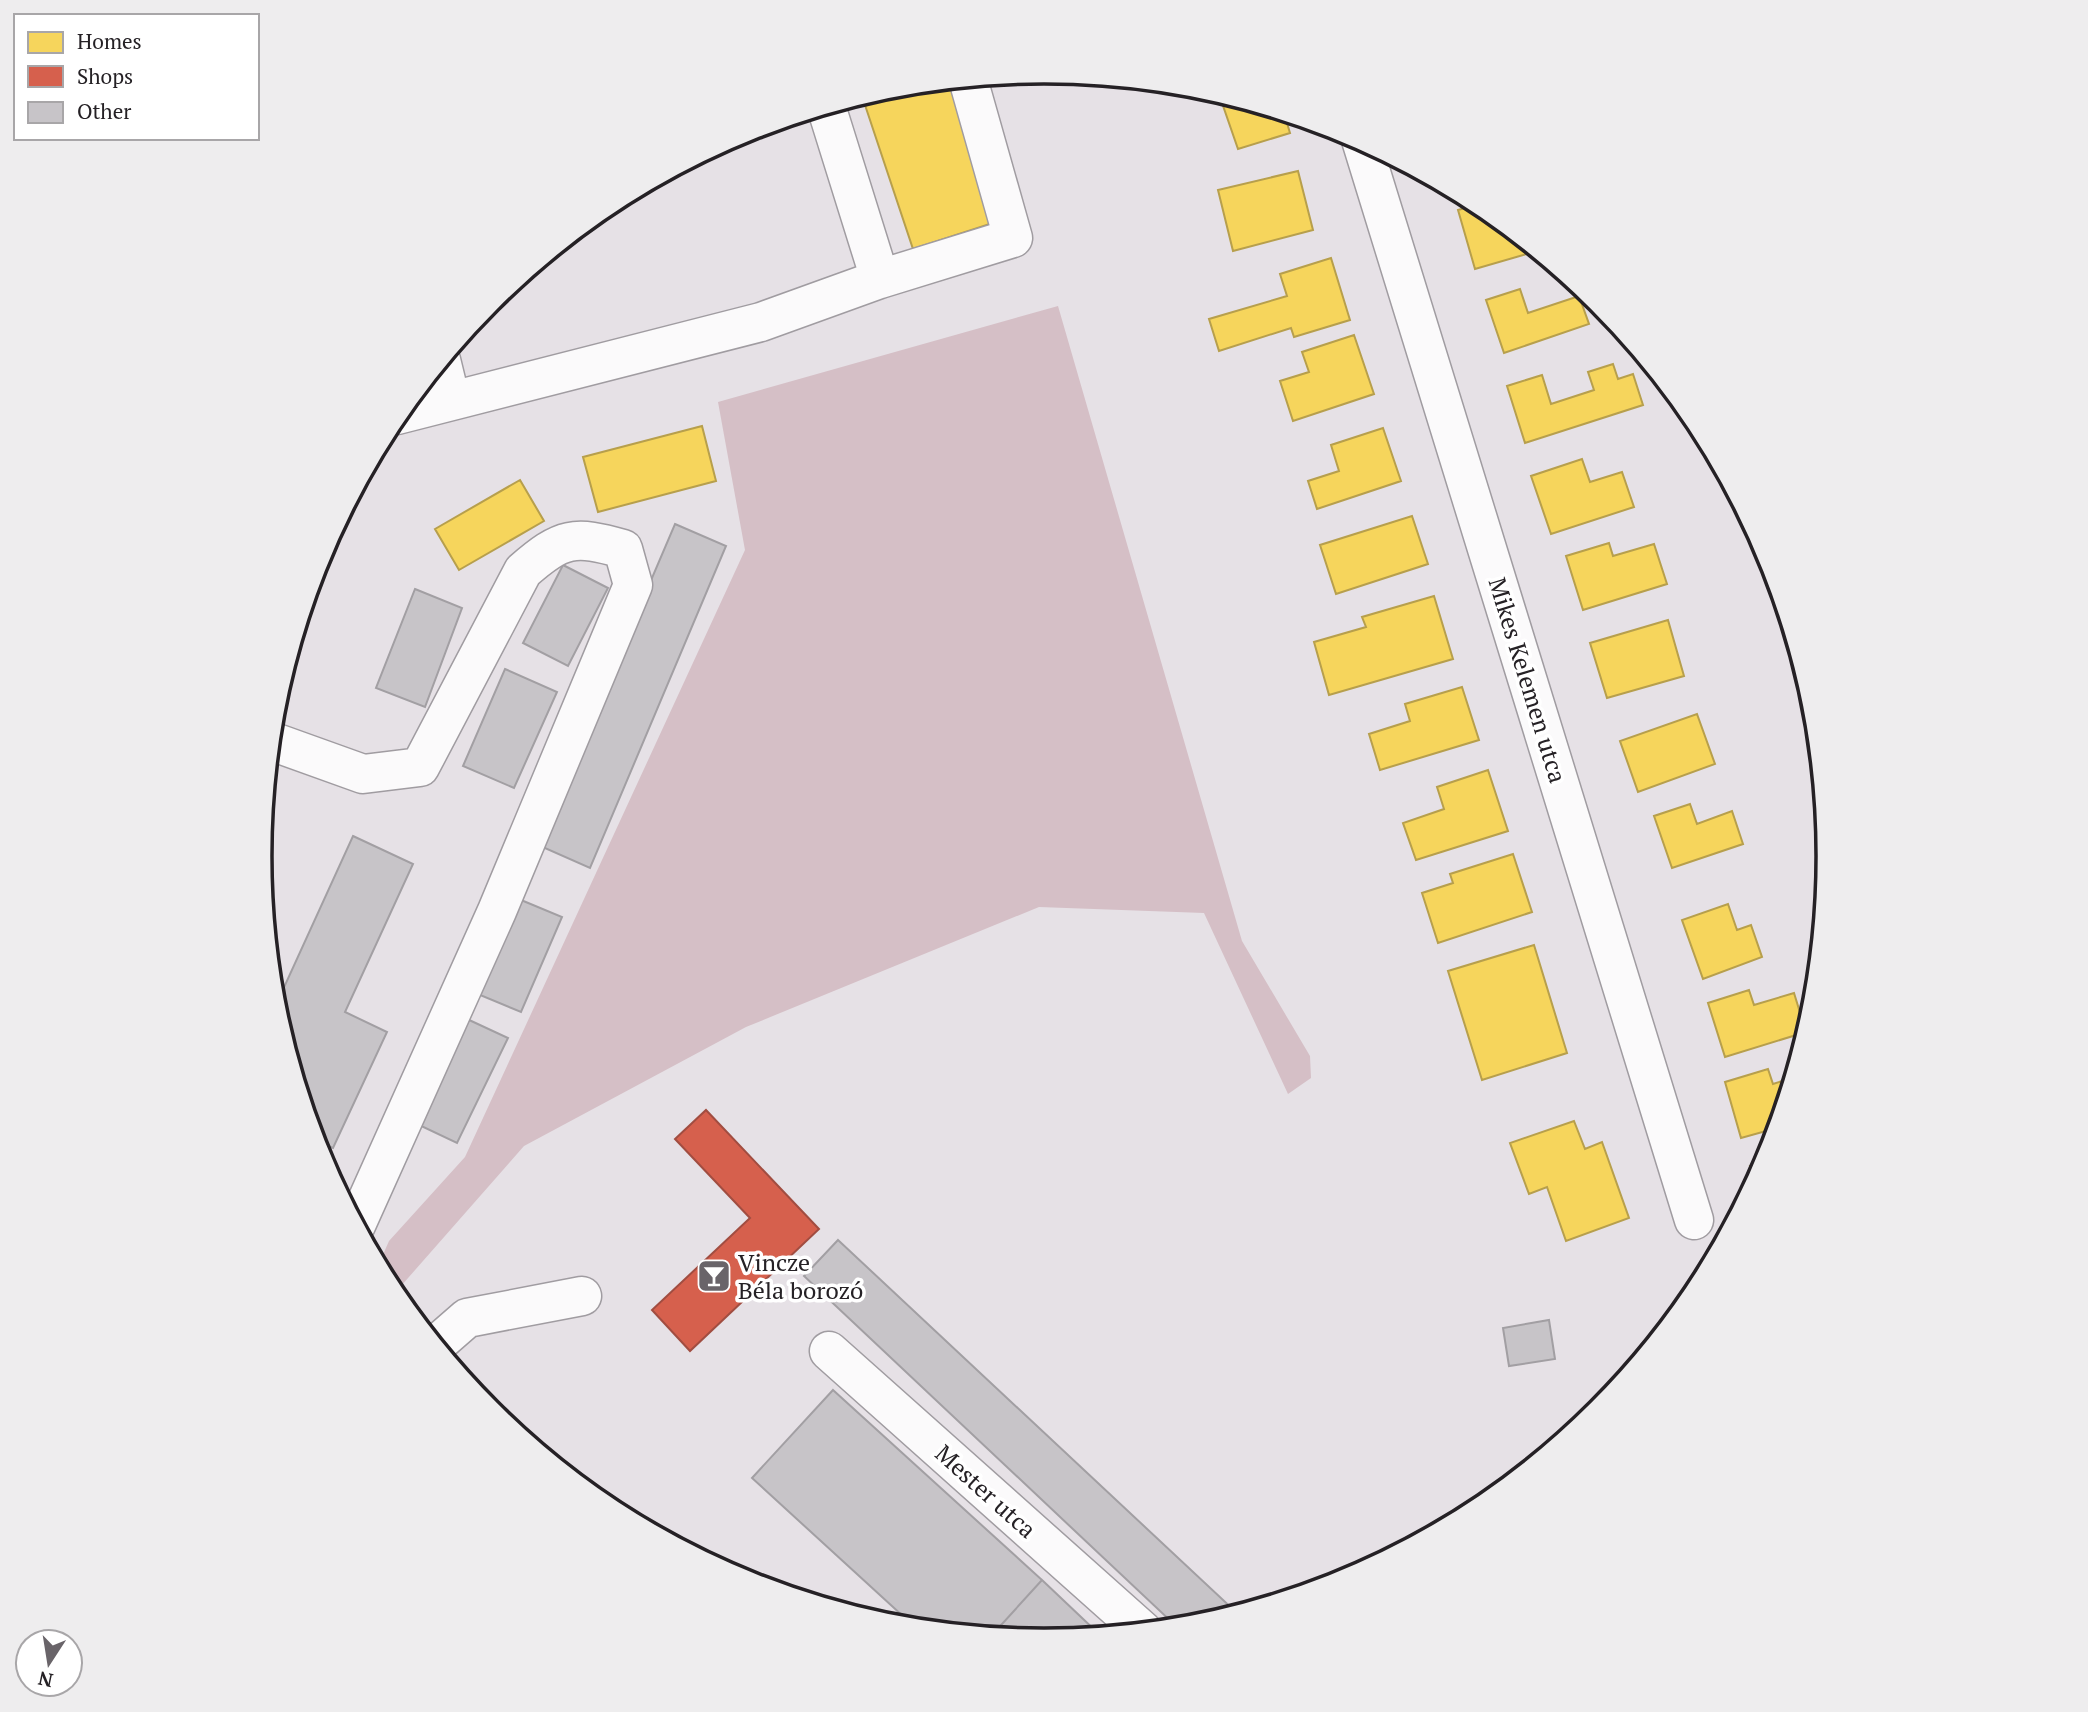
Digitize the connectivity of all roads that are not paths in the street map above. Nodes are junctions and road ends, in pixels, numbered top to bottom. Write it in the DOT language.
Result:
graph roads {
  1 [pos="971,88"];
  2 [pos="829,115"];
  3 [pos="1365,155"];
  4 [pos="880,279"];
  5 [pos="444,371"];
  6 [pos="451,401"];
  7 [pos="414,411"];
  8 [pos="281,744"];
  9 [pos="361,1214"];
  10 [pos="1694,1220"];
  11 [pos="582,1296"];
  12 [pos="443,1339"];
  13 [pos="829,1351"];
  14 [pos="1134,1622"];
  1 -- 4 [label="street"];
  2 -- 4 [label="street"];
  3 -- 10 [label="street, Mikes Kelemen utca"];
  4 -- 6 [label="street"];
  5 -- 6 [label="street"];
  6 -- 7 [label="street"];
  8 -- 9 [label="street"];
  11 -- 12 [label="street"];
  13 -- 14 [label="street, Mester utca"];
}
